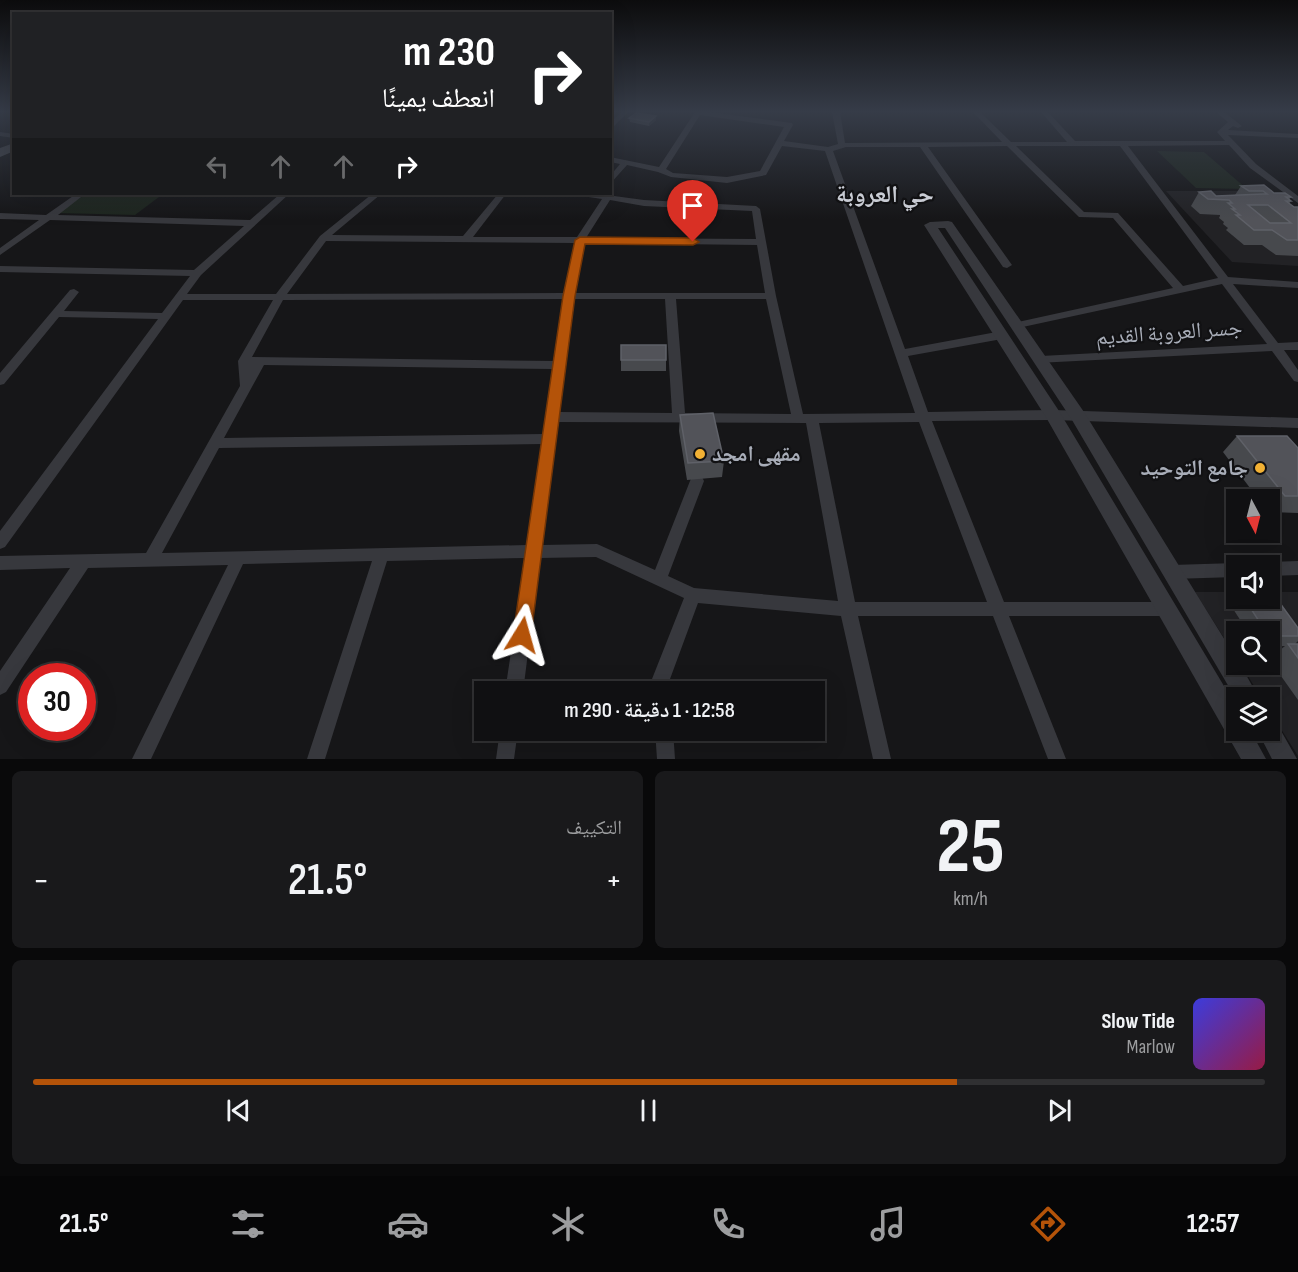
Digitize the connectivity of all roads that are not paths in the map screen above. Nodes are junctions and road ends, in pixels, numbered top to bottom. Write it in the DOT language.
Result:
graph roads {
  1 [pos="676,147"];
  2 [pos="777,147"];
  3 [pos="834,147"];
  4 [pos="924,147"];
  5 [pos="1012,147"];
  6 [pos="1125,147"];
  7 [pos="1234,147"];
  8 [pos="612,159"];
  9 [pos="625,162"];
  10 [pos="661,170"];
  11 [pos="612,179"];
  12 [pos="80,195"];
  13 [pos="284,195"];
  14 [pos="376,195"];
  15 [pos="501,195"];
  16 [pos="603,197"];
  17 [pos="1298,200"];
  18 [pos="0,216"];
  19 [pos="45,218"];
  20 [pos="251,223"];
  21 [pos="324,237"];
  22 [pos="466,239"];
  23 [pos="580,240"];
  24 [pos="761,242"];
  25 [pos="0,252"];
  26 [pos="1007,265"];
  27 [pos="0,269"];
  28 [pos="197,273"];
  29 [pos="1224,280"];
  30 [pos="1298,285"];
  31 [pos="1180,289"];
  32 [pos="74,292"];
  33 [pos="280,296"];
  34 [pos="569,296"];
  35 [pos="670,296"];
  36 [pos="771,296"];
  37 [pos="180,297"];
  38 [pos="56,314"];
  39 [pos="166,316"];
  40 [pos="1018,325"];
  41 [pos="1002,335"];
  42 [pos="1273,346"];
  43 [pos="1298,346"];
  44 [pos="900,354"];
  45 [pos="1041,360"];
  46 [pos="244,361"];
  47 [pos="260,362"];
  48 [pos="560,364"];
  49 [pos="1298,378"];
  50 [pos="0,381"];
  51 [pos="246,385"];
  52 [pos="1053,415"];
  53 [pos="923,416"];
  54 [pos="1078,416"];
  55 [pos="552,417"];
  56 [pos="679,418"];
  57 [pos="805,419"];
  58 [pos="1298,423"];
  59 [pos="549,439"];
  60 [pos="216,443"];
  61 [pos="696,482"];
  62 [pos="0,543"];
  63 [pos="534,552"];
  64 [pos="382,554"];
  65 [pos="239,557"];
  66 [pos="151,559"];
  67 [pos="84,561"];
  68 [pos="0,562"];
  69 [pos="1298,568"];
  70 [pos="1280,569"];
  71 [pos="1226,570"];
  72 [pos="1172,572"];
  73 [pos="659,580"];
  74 [pos="693,595"];
  75 [pos="848,609"];
  76 [pos="996,609"];
  77 [pos="1168,609"];
  78 [pos="516,681"];
  79 [pos="661,681"];
  80 [pos="0,686"];
  81 [pos="1241,687"];
  82 [pos="1226,710"];
  83 [pos="507,741"];
  84 [pos="665,741"];
  85 [pos="1244,741"];
  86 [pos="1274,741"];
  87 [pos="141,759"];
  88 [pos="316,759"];
  89 [pos="505,759"];
  90 [pos="666,759"];
  91 [pos="882,759"];
  92 [pos="1057,759"];
  93 [pos="1254,759"];
  94 [pos="1285,759"];
  1 -- 10 [label="street"];
  2 -- 10 [label="street"];
  3 -- 44 [label="street"];
  4 -- 26 [label="street"];
  5 -- 31 [label="street"];
  6 -- 29 [label="street"];
  7 -- 17 [label="street"];
  8 -- 9 [label="street"];
  9 -- 10 [label="street"];
  9 -- 11 [label="street"];
  12 -- 19 [label="street"];
  13 -- 20 [label="street"];
  14 -- 21 [label="street"];
  15 -- 22 [label="street"];
  16 -- 23 [label="street"];
  16 -- 24 [label="street"];
  18 -- 19 [label="street"];
  19 -- 20 [label="street"];
  19 -- 25 [label="street"];
  20 -- 28 [label="street"];
  21 -- 22 [label="street"];
  21 -- 33 [label="street"];
  22 -- 23 [label="street"];
  23 -- 24 [label="street"];
  23 -- 34 [label="street"];
  24 -- 36 [label="street"];
  27 -- 28 [label="street"];
  28 -- 37 [label="street"];
  29 -- 30 [label="street"];
  29 -- 31 [label="street"];
  29 -- 42 [label="street"];
  31 -- 40 [label="street"];
  32 -- 38 [label="street"];
  33 -- 34 [label="street"];
  33 -- 37 [label="street"];
  33 -- 46 [label="street"];
  34 -- 35 [label="street"];
  34 -- 48 [label="street"];
  35 -- 36 [label="street"];
  35 -- 56 [label="street"];
  36 -- 57 [label="street"];
  37 -- 39 [label="street"];
  38 -- 39 [label="street"];
  38 -- 50 [label="street"];
  39 -- 62 [label="street"];
  40 -- 41 [label="street"];
  40 -- 45 [label="street"];
  41 -- 44 [label="street"];
  41 -- 52 [label="street"];
  42 -- 43 [label="street, جسر العروبة القديم"];
  42 -- 45 [label="street, جسر العروبة القديم"];
  42 -- 49 [label="street"];
  44 -- 53 [label="street"];
  45 -- 54 [label="street"];
  46 -- 47 [label="street"];
  46 -- 51 [label="street"];
  47 -- 48 [label="street"];
  47 -- 51 [label="street"];
  48 -- 55 [label="street"];
  51 -- 60 [label="street"];
  52 -- 53 [label="street"];
  52 -- 54 [label="street"];
  52 -- 77 [label="street"];
  53 -- 57 [label="street"];
  53 -- 76 [label="street"];
  54 -- 58 [label="street"];
  54 -- 72 [label="street"];
  55 -- 56 [label="street"];
  55 -- 59 [label="street"];
  56 -- 57 [label="street"];
  57 -- 75 [label="street"];
  59 -- 60 [label="street"];
  59 -- 63 [label="street"];
  60 -- 66 [label="street"];
  61 -- 73 [label="street"];
  63 -- 64 [label="street"];
  63 -- 73 [label="street"];
  63 -- 78 [label="street"];
  64 -- 65 [label="street"];
  64 -- 88 [label="street"];
  65 -- 66 [label="street"];
  65 -- 87 [label="street"];
  66 -- 67 [label="street"];
  67 -- 68 [label="street"];
  67 -- 80 [label="street"];
  69 -- 70 [label="street"];
  71 -- 72 [label="street"];
  72 -- 81 [label="street"];
  73 -- 74 [label="street"];
  74 -- 75 [label="street"];
  74 -- 79 [label="street"];
  75 -- 76 [label="street"];
  75 -- 91 [label="street"];
  76 -- 77 [label="street"];
  76 -- 92 [label="street"];
  77 -- 82 [label="street"];
  83 -- 89 [label="street"];
  84 -- 90 [label="street"];
  85 -- 93 [label="street"];
  86 -- 94 [label="street"];
}
